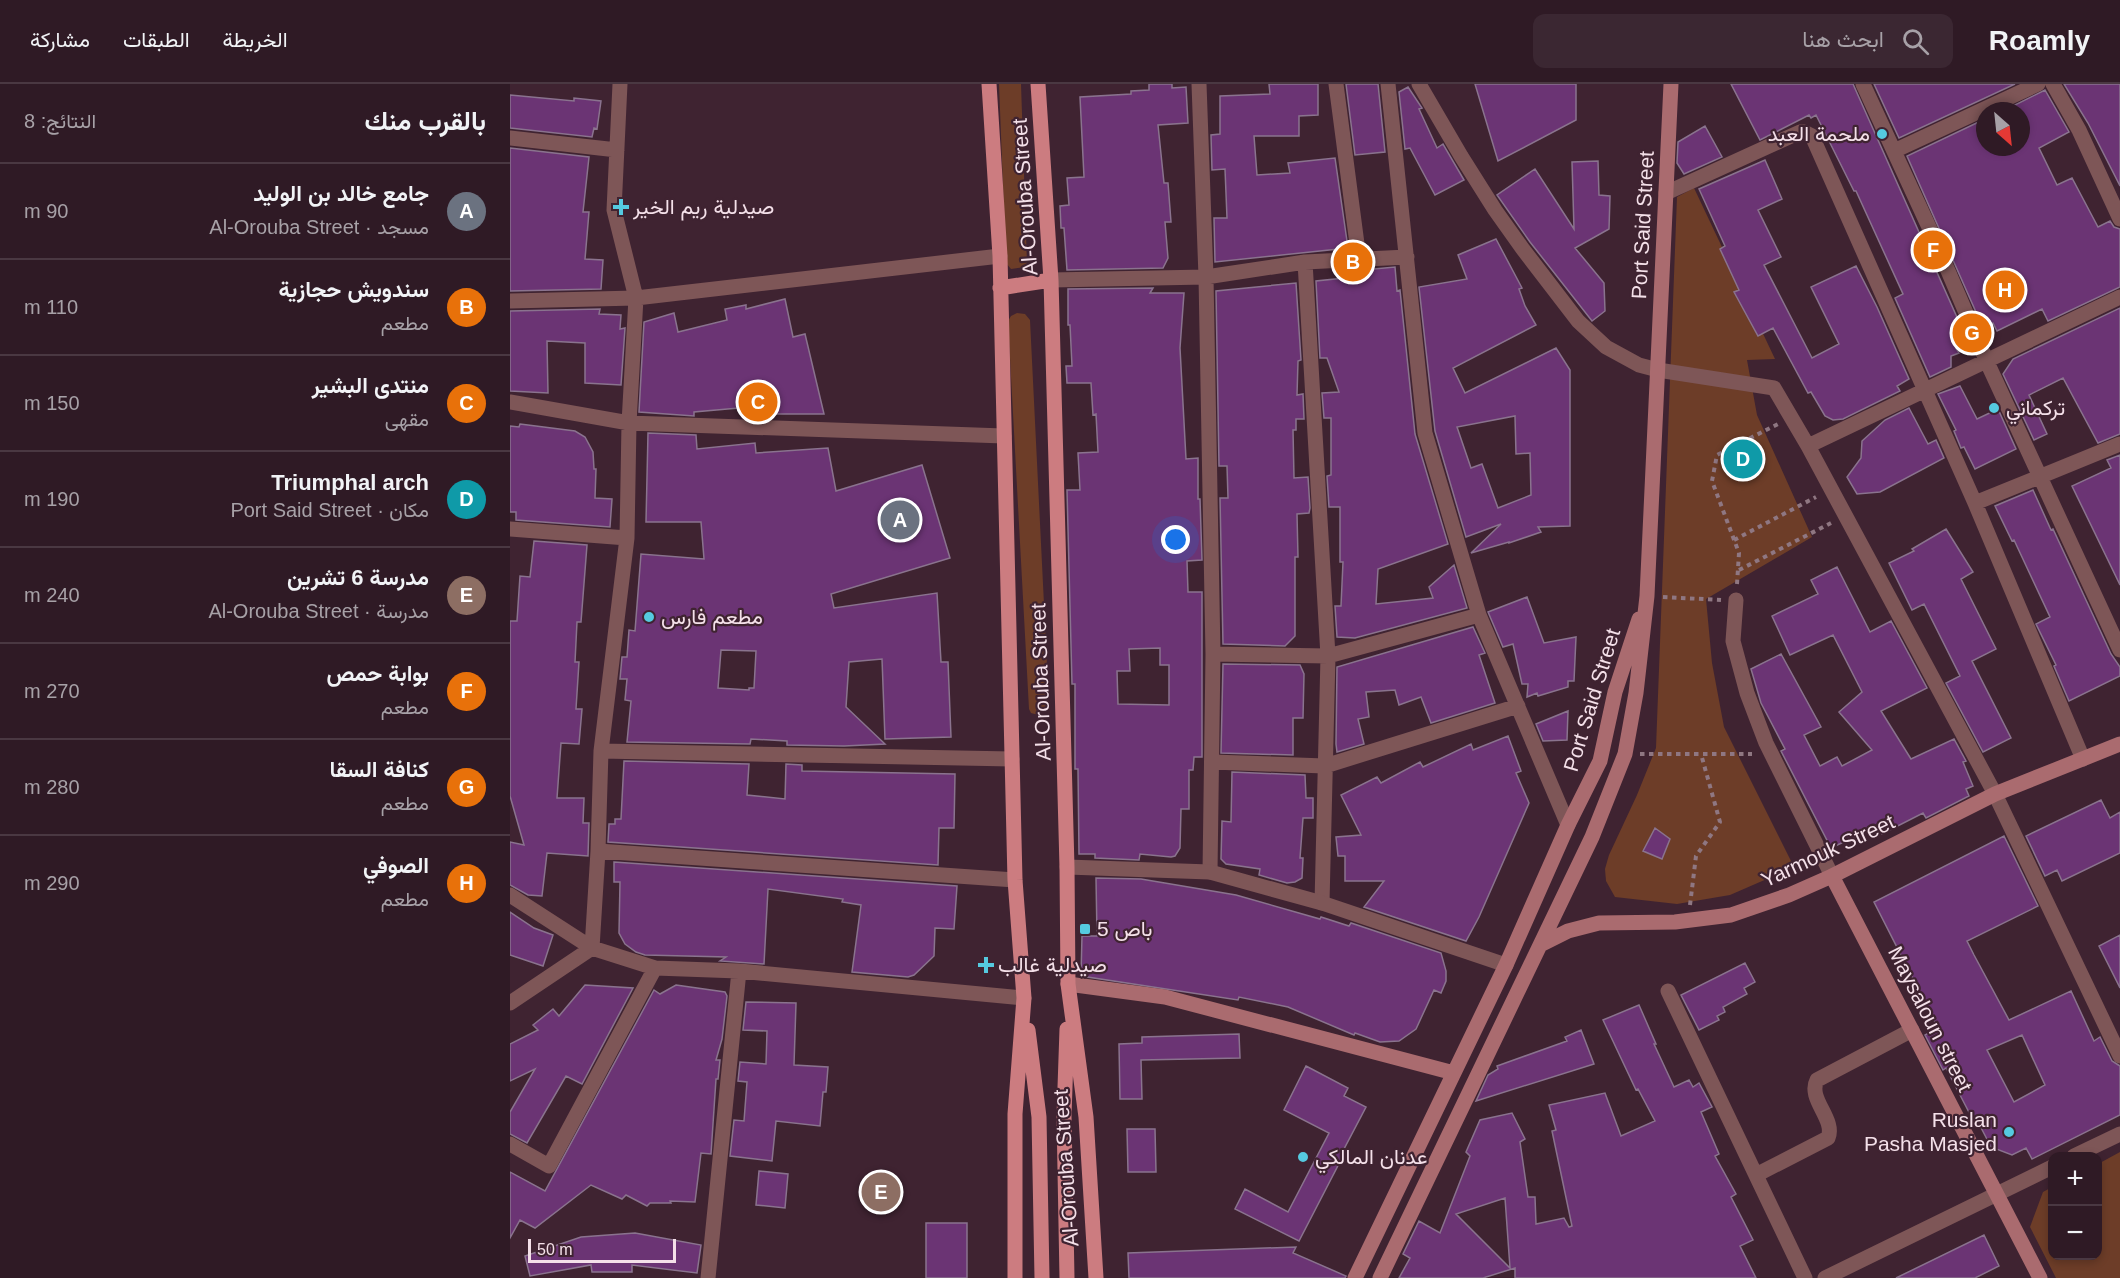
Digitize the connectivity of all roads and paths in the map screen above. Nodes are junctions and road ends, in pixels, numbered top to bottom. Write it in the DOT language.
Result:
graph roads {
  1 [pos="620,84"];
  2 [pos="989,84"];
  3 [pos="1038,84"];
  4 [pos="1199,84"];
  5 [pos="1336,84"];
  6 [pos="1388,84"];
  7 [pos="1419,84"];
  8 [pos="1671,84"];
  9 [pos="1863,84"];
  10 [pos="2038,84"];
  11 [pos="2053,84"];
  12 [pos="510,138"];
  13 [pos="617,150"];
  14 [pos="1894,151"];
  15 [pos="1666,193"];
  16 [pos="2120,219"];
  17 [pos="1000,256"];
  18 [pos="1407,257"];
  19 [pos="1359,259"];
  20 [pos="1305,262"];
  21 [pos="1206,277"];
  22 [pos="1052,280"];
  23 [pos="1000,288"];
  24 [pos="2120,297"];
  25 [pos="636,298"];
  26 [pos="510,302"];
  27 [pos="1987,362"];
  28 [pos="1658,370"];
  29 [pos="1925,391"];
  30 [pos="510,402"];
  31 [pos="1791,417"];
  32 [pos="628,423"];
  33 [pos="1004,436"];
  34 [pos="2120,444"];
  35 [pos="1808,446"];
  36 [pos="2040,476"];
  37 [pos="1831,489"];
  38 [pos="1974,503"];
  39 [pos="1845,515"];
  40 [pos="510,529"];
  41 [pos="627,538"];
  42 [pos="1734,540"];
  43 [pos="1738,570"];
  44 [pos="1647,597"];
  45 [pos="1736,600"];
  46 [pos="1479,615"];
  47 [pos="2120,650"];
  48 [pos="1213,654"];
  49 [pos="1328,656"];
  50 [pos="1518,706"];
  51 [pos="2120,744"];
  52 [pos="601,751"];
  53 [pos="1771,753"];
  54 [pos="1625,754"];
  55 [pos="1701,754"];
  56 [pos="1012,759"];
  57 [pos="2083,759"];
  58 [pos="1212,762"];
  59 [pos="1325,766"];
  60 [pos="1995,794"];
  61 [pos="1568,825"];
  62 [pos="598,851"];
  63 [pos="1067,867"];
  64 [pos="1210,872"];
  65 [pos="1832,876"];
  66 [pos="1015,880"];
  67 [pos="510,895"];
  68 [pos="1322,903"];
  69 [pos="1688,921"];
  70 [pos="1540,945"];
  71 [pos="592,948"];
  72 [pos="1506,965"];
  73 [pos="655,968"];
  74 [pos="739,971"];
  75 [pos="1068,984"];
  76 [pos="1668,991"];
  77 [pos="1024,998"];
  78 [pos="510,1002"];
  79 [pos="1912,1030"];
  80 [pos="2120,1056"];
  81 [pos="1454,1073"];
  82 [pos="2120,1134"];
  83 [pos="510,1144"];
  84 [pos="2082,1152"];
  85 [pos="2048,1169"];
  86 [pos="1756,1175"];
  87 [pos="1997,1195"];
  88 [pos="708,1278"];
  89 [pos="1015,1278"];
  90 [pos="1042,1278"];
  91 [pos="1067,1278"];
  92 [pos="1096,1278"];
  93 [pos="1355,1278"];
  94 [pos="1380,1278"];
  95 [pos="1806,1278"];
  96 [pos="1825,1278"];
  97 [pos="2040,1278"];
  1 -- 13 [label="street"];
  2 -- 17 [label="main road, Al-Orouba Street"];
  3 -- 22 [label="main road, Al-Orouba Street"];
  4 -- 21 [label="street"];
  5 -- 19 [label="street"];
  6 -- 18 [label="street"];
  7 -- 28 [label="street"];
  8 -- 15 [label="main road, Port Said Street"];
  9 -- 14 [label="street"];
  10 -- 14 [label="street"];
  11 -- 16 [label="street"];
  12 -- 13 [label="street"];
  13 -- 25 [label="street"];
  14 -- 27 [label="street"];
  15 -- 28 [label="main road, Port Said Street"];
  15 -- 29 [label="street"];
  17 -- 23 [label="main road, Al-Orouba Street"];
  17 -- 25 [label="street"];
  18 -- 19 [label="street"];
  18 -- 46 [label="street"];
  19 -- 20 [label="street"];
  20 -- 21 [label="street"];
  20 -- 49 [label="street"];
  21 -- 22 [label="street"];
  21 -- 48 [label="street"];
  22 -- 23 [label="main road"];
  22 -- 63 [label="main road, Al-Orouba Street"];
  23 -- 33 [label="main road, Al-Orouba Street"];
  24 -- 27 [label="street"];
  25 -- 26 [label="street"];
  25 -- 32 [label="street"];
  27 -- 29 [label="street"];
  27 -- 36 [label="street"];
  28 -- 31 [label="street"];
  28 -- 44 [label="main road, Port Said Street"];
  29 -- 35 [label="street"];
  29 -- 38 [label="street"];
  30 -- 32 [label="street"];
  31 -- 35 [label="street"];
  31 -- 42 [label="path"];
  32 -- 33 [label="street"];
  32 -- 41 [label="street"];
  33 -- 56 [label="main road, Al-Orouba Street"];
  34 -- 36 [label="street"];
  35 -- 37 [label="street"];
  36 -- 38 [label="street"];
  36 -- 47 [label="street"];
  37 -- 39 [label="street"];
  37 -- 42 [label="path"];
  38 -- 57 [label="street"];
  39 -- 43 [label="path"];
  39 -- 60 [label="street"];
  40 -- 41 [label="street"];
  41 -- 52 [label="street"];
  42 -- 43 [label="path"];
  43 -- 45 [label="path"];
  44 -- 45 [label="path"];
  44 -- 54 [label="main road"];
  44 -- 61 [label="main road, Port Said Street"];
  45 -- 53 [label="street"];
  46 -- 49 [label="street"];
  46 -- 50 [label="street"];
  48 -- 49 [label="street"];
  48 -- 58 [label="street"];
  49 -- 59 [label="street"];
  50 -- 59 [label="street"];
  50 -- 61 [label="street"];
  51 -- 57 [label="main road, Yarmouk Street"];
  52 -- 56 [label="street"];
  52 -- 62 [label="street"];
  53 -- 55 [label="path"];
  53 -- 65 [label="street"];
  54 -- 55 [label="path"];
  54 -- 70 [label="main road"];
  55 -- 69 [label="path"];
  56 -- 66 [label="main road, Al-Orouba Street"];
  57 -- 60 [label="main road, Yarmouk Street"];
  58 -- 59 [label="street"];
  58 -- 64 [label="street"];
  59 -- 68 [label="street"];
  60 -- 65 [label="main road, Yarmouk Street"];
  60 -- 80 [label="street"];
  61 -- 72 [label="main road, Port Said Street"];
  62 -- 66 [label="street"];
  62 -- 71 [label="street"];
  63 -- 64 [label="street"];
  63 -- 75 [label="main road, Al-Orouba Street"];
  64 -- 68 [label="street"];
  65 -- 69 [label="main road, Yarmouk Street"];
  65 -- 79 [label="main road, Maysaloun street"];
  66 -- 77 [label="main road, Al-Orouba Street"];
  67 -- 71 [label="street"];
  68 -- 72 [label="street"];
  69 -- 70 [label="main road, Yarmouk Street"];
  70 -- 94 [label="main road"];
  71 -- 73 [label="street"];
  71 -- 78 [label="street"];
  72 -- 81 [label="main road, Port Said Street"];
  73 -- 74 [label="street"];
  73 -- 83 [label="street"];
  74 -- 77 [label="street"];
  74 -- 88 [label="street"];
  75 -- 81 [label="main road"];
  75 -- 91 [label="main road"];
  75 -- 92 [label="main road, Al-Orouba Street"];
  76 -- 86 [label="street"];
  77 -- 89 [label="main road, Al-Orouba Street"];
  77 -- 90 [label="main road"];
  79 -- 86 [label="street"];
  79 -- 87 [label="main road, Maysaloun street"];
  81 -- 93 [label="main road, Port Said Street"];
  82 -- 84 [label="street"];
  85 -- 87 [label="street"];
  86 -- 95 [label="street"];
  87 -- 96 [label="street"];
  87 -- 97 [label="main road, Maysaloun street"];
}
